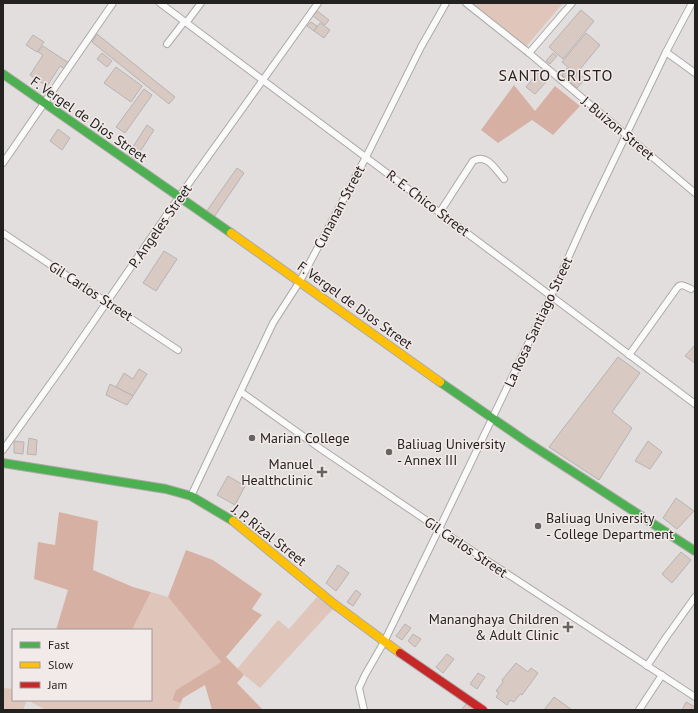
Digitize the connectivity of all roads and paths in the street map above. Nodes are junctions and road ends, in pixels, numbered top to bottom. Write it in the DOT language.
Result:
graph roads {
  1 [pos="113,3"];
  2 [pos="160,3"];
  3 [pos="201,3"];
  4 [pos="318,3"];
  5 [pos="446,3"];
  6 [pos="466,3"];
  7 [pos="572,3"];
  8 [pos="692,3"];
  9 [pos="185,22"];
  10 [pos="167,44"];
  11 [pos="666,52"];
  12 [pos="529,53"];
  13 [pos="695,73"];
  14 [pos="3,74"];
  15 [pos="262,80"];
  16 [pos="44,103"];
  17 [pos="627,135"];
  18 [pos="366,157"];
  19 [pos="3,163"];
  20 [pos="504,179"];
  21 [pos="695,193"];
  22 [pos="179,198"];
  23 [pos="440,212"];
  24 [pos="3,233"];
  25 [pos="300,281"];
  26 [pos="691,289"];
  27 [pos="551,296"];
  28 [pos="107,301"];
  29 [pos="178,350"];
  30 [pos="629,355"];
  31 [pos="241,392"];
  32 [pos="695,404"];
  33 [pos="493,418"];
  34 [pos="3,450"];
  35 [pos="3,464"];
  36 [pos="191,496"];
  37 [pos="439,529"];
  38 [pos="695,551"];
  39 [pos="695,597"];
  40 [pos="384,642"];
  41 [pos="647,666"];
  42 [pos="662,676"];
  43 [pos="695,697"];
  44 [pos="364,710"];
  45 [pos="483,710"];
  46 [pos="639,710"];
  1 -- 16 [label="street"];
  2 -- 9 [label="street, R. E. Chico Street"];
  3 -- 9 [label="street"];
  4 -- 15 [label="street, P. Angeles Street"];
  5 -- 18 [label="street, Cunanan Street"];
  6 -- 12 [label="street, J. Buizon Street"];
  7 -- 12 [label="street"];
  8 -- 11 [label="street, La Rosa Santiago Street"];
  9 -- 10 [label="street"];
  9 -- 15 [label="street, R. E. Chico Street"];
  11 -- 13 [label="street"];
  11 -- 17 [label="street, La Rosa Santiago Street"];
  12 -- 17 [label="street, J. Buizon Street"];
  14 -- 16 [label="street, F. Vergel de Dios Street"];
  15 -- 18 [label="street, R. E. Chico Street"];
  15 -- 22 [label="street, P. Angeles Street"];
  16 -- 19 [label="street"];
  16 -- 22 [label="street, F. Vergel de Dios Street"];
  17 -- 21 [label="street, J. Buizon Street"];
  17 -- 27 [label="street, La Rosa Santiago Street"];
  18 -- 23 [label="street, R. E. Chico Street"];
  18 -- 25 [label="street, Cunanan Street"];
  20 -- 23 [label="street"];
  22 -- 25 [label="street, F. Vergel de Dios Street"];
  22 -- 28 [label="street, P. Angeles Street"];
  23 -- 27 [label="street, R. E. Chico Street"];
  24 -- 28 [label="street, Gil Carlos Street"];
  25 -- 31 [label="street, Cunanan Street"];
  25 -- 33 [label="street, F. Vergel de Dios Street"];
  26 -- 30 [label="street"];
  27 -- 30 [label="street, R. E. Chico Street"];
  27 -- 33 [label="street, La Rosa Santiago Street"];
  28 -- 29 [label="street, Gil Carlos Street"];
  28 -- 34 [label="street, P. Angeles Street"];
  30 -- 32 [label="street, R. E. Chico Street"];
  31 -- 36 [label="street, Cunanan Street"];
  31 -- 37 [label="street, Gil Carlos Street"];
  33 -- 37 [label="street, La Rosa Santiago Street"];
  33 -- 38 [label="street, F. Vergel de Dios Street"];
  35 -- 36 [label="street, J. P. Rizal Street"];
  36 -- 40 [label="street, J. P. Rizal Street"];
  37 -- 40 [label="street, La Rosa Santiago Street"];
  37 -- 41 [label="street, Gil Carlos Street"];
  39 -- 41 [label="street"];
  40 -- 44 [label="street, La Rosa Santiago Street"];
  40 -- 45 [label="street, J. P. Rizal Street"];
  41 -- 42 [label="street, Gil Carlos Street"];
  42 -- 43 [label="street, Gil Carlos Street"];
  42 -- 46 [label="street"];
}
